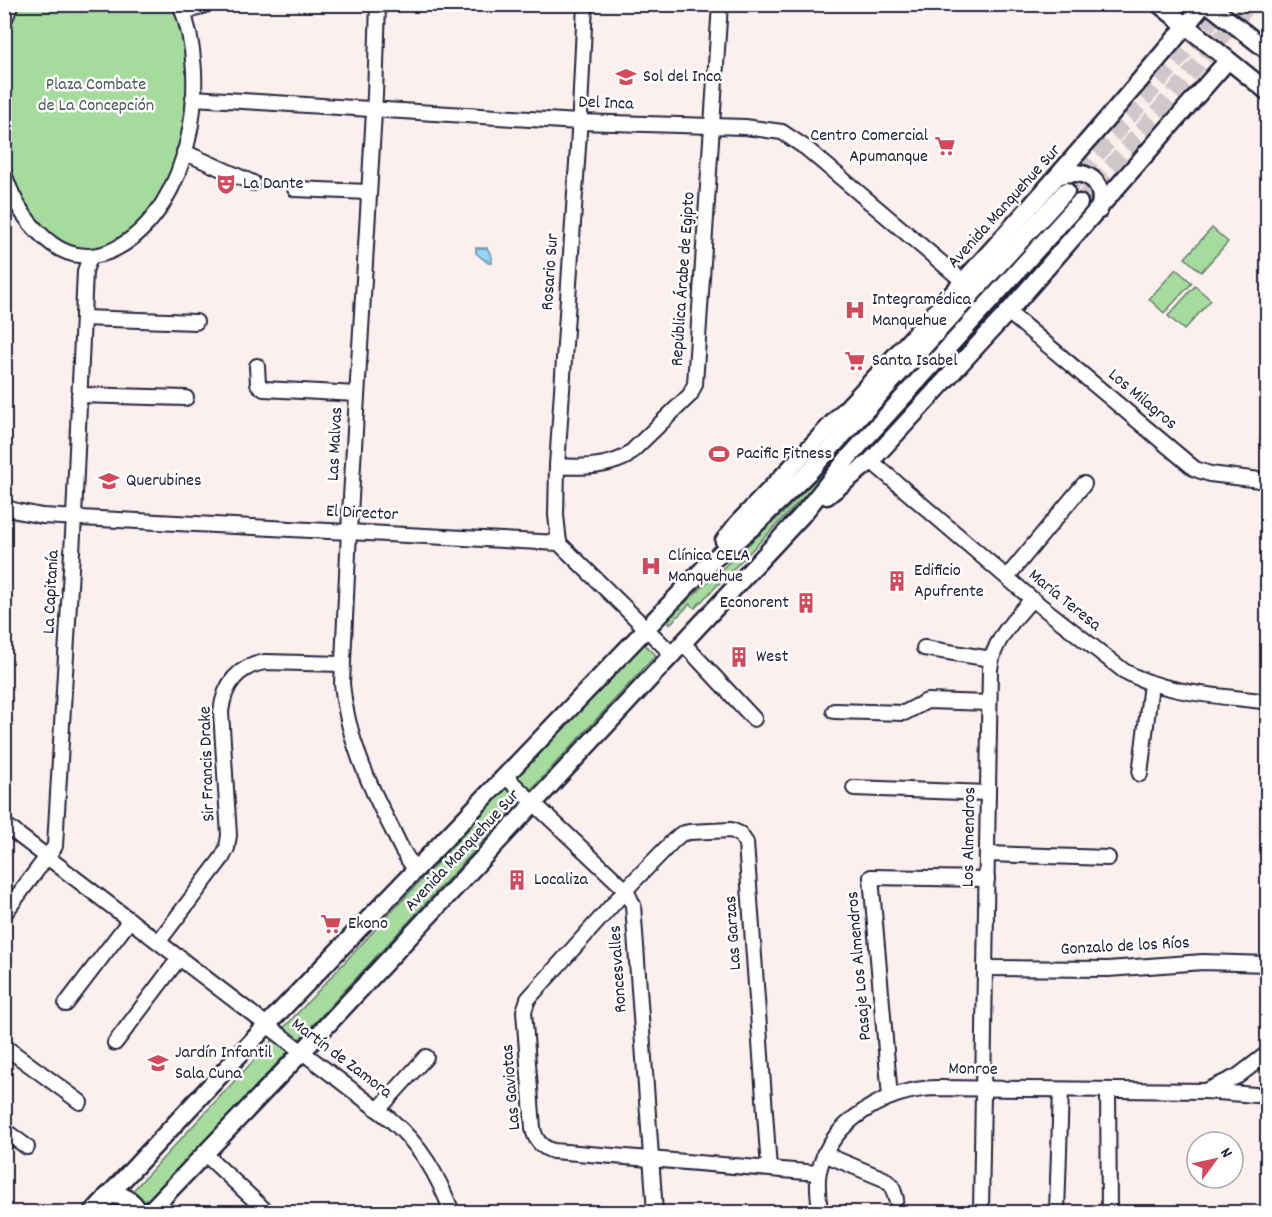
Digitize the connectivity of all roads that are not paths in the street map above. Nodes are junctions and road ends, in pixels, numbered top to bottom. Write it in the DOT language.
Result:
graph roads {
  1 [pos="11,4"];
  2 [pos="207,4"];
  3 [pos="378,4"];
  4 [pos="585,4"];
  5 [pos="720,4"];
  6 [pos="1159,4"];
  7 [pos="1206,4"];
  8 [pos="182,9"];
  9 [pos="4,21"];
  10 [pos="1186,26"];
  11 [pos="1268,51"];
  12 [pos="1228,60"];
  13 [pos="1268,92"];
  14 [pos="194,98"];
  15 [pos="374,109"];
  16 [pos="579,122"];
  17 [pos="712,126"];
  18 [pos="184,152"];
  19 [pos="4,173"];
  20 [pos="1060,175"];
  21 [pos="253,183"];
  22 [pos="295,189"];
  23 [pos="1066,191"];
  24 [pos="369,192"];
  25 [pos="1079,203"];
  26 [pos="1099,210"];
  27 [pos="90,257"];
  28 [pos="964,282"];
  29 [pos="1008,312"];
  30 [pos="83,318"];
  31 [pos="196,322"];
  32 [pos="258,366"];
  33 [pos="79,394"];
  34 [pos="357,394"];
  35 [pos="186,398"];
  36 [pos="871,461"];
  37 [pos="557,466"];
  38 [pos="1268,481"];
  39 [pos="1084,484"];
  40 [pos="4,507"];
  41 [pos="803,514"];
  42 [pos="74,518"];
  43 [pos="349,531"];
  44 [pos="559,543"];
  45 [pos="708,564"];
  46 [pos="1007,577"];
  47 [pos="1032,599"];
  48 [pos="646,628"];
  49 [pos="924,648"];
  50 [pos="678,649"];
  51 [pos="991,659"];
  52 [pos="342,663"];
  53 [pos="1151,684"];
  54 [pos="1268,702"];
  55 [pos="989,703"];
  56 [pos="834,711"];
  57 [pos="754,719"];
  58 [pos="1140,774"];
  59 [pos="505,776"];
  60 [pos="854,788"];
  61 [pos="988,793"];
  62 [pos="535,803"];
  63 [pos="4,824"];
  64 [pos="988,854"];
  65 [pos="48,857"];
  66 [pos="1108,858"];
  67 [pos="416,870"];
  68 [pos="987,879"];
  69 [pos="626,890"];
  70 [pos="4,914"];
  71 [pos="130,920"];
  72 [pos="159,942"];
  73 [pos="180,957"];
  74 [pos="1268,964"];
  75 [pos="985,968"];
  76 [pos="66,1004"];
  77 [pos="267,1025"];
  78 [pos="115,1043"];
  79 [pos="4,1046"];
  80 [pos="303,1051"];
  81 [pos="1268,1053"];
  82 [pos="426,1058"];
  83 [pos="982,1089"];
  84 [pos="1061,1090"];
  85 [pos="1108,1091"];
  86 [pos="1205,1091"];
  87 [pos="1268,1096"];
  88 [pos="890,1097"];
  89 [pos="80,1101"];
  90 [pos="378,1110"];
  91 [pos="4,1130"];
  92 [pos="27,1147"];
  93 [pos="205,1154"];
  94 [pos="824,1154"];
  95 [pos="651,1159"];
  96 [pos="769,1169"];
  97 [pos="819,1173"];
  98 [pos="107,1196"];
  99 [pos="896,1199"];
  100 [pos="93,1212"];
  101 [pos="139,1212"];
  102 [pos="149,1212"];
  103 [pos="267,1212"];
  104 [pos="452,1212"];
  105 [pos="655,1212"];
  106 [pos="820,1212"];
  107 [pos="981,1212"];
  108 [pos="1057,1212"];
  109 [pos="1109,1212"];
  1 -- 9 [label="street"];
  2 -- 8 [label="street"];
  3 -- 15 [label="street, Las Malvas"];
  4 -- 16 [label="street, Rosario Sur"];
  5 -- 17 [label="street, República Árabe de Egipto"];
  6 -- 10 [label="main road"];
  7 -- 10 [label="main road, Avenida Manquehue Sur"];
  7 -- 11 [label="main road"];
  8 -- 14 [label="street"];
  10 -- 12 [label="main road"];
  10 -- 20 [label="main road, Avenida Manquehue Sur"];
  12 -- 13 [label="main road"];
  12 -- 26 [label="main road, Avenida Manquehue Sur"];
  14 -- 15 [label="street, Del Inca"];
  14 -- 18 [label="street"];
  15 -- 16 [label="street, Del Inca"];
  15 -- 24 [label="street, Las Malvas"];
  16 -- 17 [label="street, Del Inca"];
  16 -- 37 [label="street, Rosario Sur"];
  17 -- 28 [label="street, Del Inca"];
  17 -- 37 [label="street, República Árabe de Egipto"];
  18 -- 21 [label="street"];
  18 -- 27 [label="street"];
  19 -- 27 [label="street"];
  20 -- 26 [label="main road"];
  20 -- 28 [label="main road, Avenida Manquehue Sur"];
  22 -- 24 [label="street"];
  23 -- 45 [label="main road, Avenida Manquehue Sur"];
  24 -- 34 [label="street, Las Malvas"];
  25 -- 41 [label="main road, Avenida Manquehue Sur"];
  26 -- 29 [label="main road, Avenida Manquehue Sur"];
  27 -- 30 [label="street, La Capitanía"];
  28 -- 45 [label="main road, Avenida Manquehue Sur"];
  29 -- 36 [label="main road, Avenida Manquehue Sur"];
  29 -- 38 [label="street, Los Milagros"];
  30 -- 31 [label="street"];
  30 -- 33 [label="street, La Capitanía"];
  32 -- 34 [label="street"];
  33 -- 35 [label="street"];
  33 -- 42 [label="street, La Capitanía"];
  34 -- 43 [label="street, Las Malvas"];
  36 -- 41 [label="main road, Avenida Manquehue Sur"];
  36 -- 46 [label="street, María Teresa"];
  37 -- 44 [label="street, Rosario Sur"];
  39 -- 46 [label="street"];
  40 -- 42 [label="street, El Director"];
  41 -- 50 [label="main road, Avenida Manquehue Sur"];
  42 -- 43 [label="street, El Director"];
  42 -- 65 [label="street, La Capitanía"];
  43 -- 44 [label="street, El Director"];
  43 -- 52 [label="street, Las Malvas"];
  44 -- 48 [label="street"];
  45 -- 48 [label="main road, Avenida Manquehue Sur"];
  46 -- 47 [label="street, María Teresa"];
  47 -- 51 [label="street, Los Almendros"];
  47 -- 53 [label="street, María Teresa"];
  48 -- 50 [label="street"];
  48 -- 59 [label="main road, Avenida Manquehue Sur"];
  49 -- 51 [label="street"];
  50 -- 57 [label="street"];
  50 -- 62 [label="main road, Avenida Manquehue Sur"];
  51 -- 55 [label="street, Los Almendros"];
  52 -- 67 [label="street, Las Malvas"];
  52 -- 72 [label="street, Sir Francis Drake"];
  53 -- 54 [label="street, María Teresa"];
  53 -- 58 [label="street"];
  55 -- 56 [label="street"];
  55 -- 61 [label="street, Los Almendros"];
  59 -- 62 [label="street"];
  59 -- 67 [label="main road, Avenida Manquehue Sur"];
  60 -- 61 [label="street"];
  61 -- 64 [label="street, Los Almendros"];
  62 -- 69 [label="street"];
  62 -- 80 [label="main road, Avenida Manquehue Sur"];
  63 -- 65 [label="street, Martín de Zamora"];
  64 -- 66 [label="street"];
  64 -- 68 [label="street, Los Almendros"];
  65 -- 70 [label="street, La Capitanía"];
  65 -- 71 [label="street, Martín de Zamora"];
  67 -- 77 [label="main road, Avenida Manquehue Sur"];
  68 -- 75 [label="street, Los Almendros"];
  68 -- 88 [label="street, Pasaje Los Almendros"];
  69 -- 95 [label="street, Roncesvalles"];
  69 -- 95 [label="street, Las Gaviotas"];
  69 -- 96 [label="street, Las Garzas"];
  71 -- 72 [label="street, Martín de Zamora"];
  71 -- 76 [label="street"];
  72 -- 73 [label="street, Martín de Zamora"];
  73 -- 77 [label="street, Martín de Zamora"];
  73 -- 78 [label="street"];
  74 -- 75 [label="street, Gonzalo de los Ríos"];
  75 -- 83 [label="street, Los Almendros"];
  77 -- 80 [label="street, Martín de Zamora"];
  77 -- 98 [label="main road, Avenida Manquehue Sur"];
  79 -- 89 [label="street"];
  80 -- 90 [label="street, Martín de Zamora"];
  80 -- 93 [label="main road, Avenida Manquehue Sur"];
  81 -- 86 [label="street, Monroe"];
  82 -- 90 [label="street"];
  83 -- 84 [label="street, Monroe"];
  83 -- 88 [label="street, Monroe"];
  83 -- 107 [label="street"];
  84 -- 85 [label="street, Monroe"];
  84 -- 108 [label="street"];
  85 -- 86 [label="street, Monroe"];
  85 -- 109 [label="street"];
  86 -- 87 [label="street, Monroe"];
  88 -- 94 [label="street, Monroe"];
  90 -- 104 [label="street, Martín de Zamora"];
  91 -- 92 [label="street"];
  93 -- 102 [label="main road, Avenida Manquehue Sur"];
  93 -- 103 [label="street"];
  94 -- 97 [label="street, Monroe"];
  94 -- 99 [label="street"];
  95 -- 96 [label="street, Las Gaviotas"];
  95 -- 105 [label="street, Roncesvalles"];
  96 -- 97 [label="street, Las Gaviotas"];
  97 -- 106 [label="street, Monroe"];
  98 -- 100 [label="main road, Avenida Manquehue Sur"];
  98 -- 101 [label="main road"];
}
